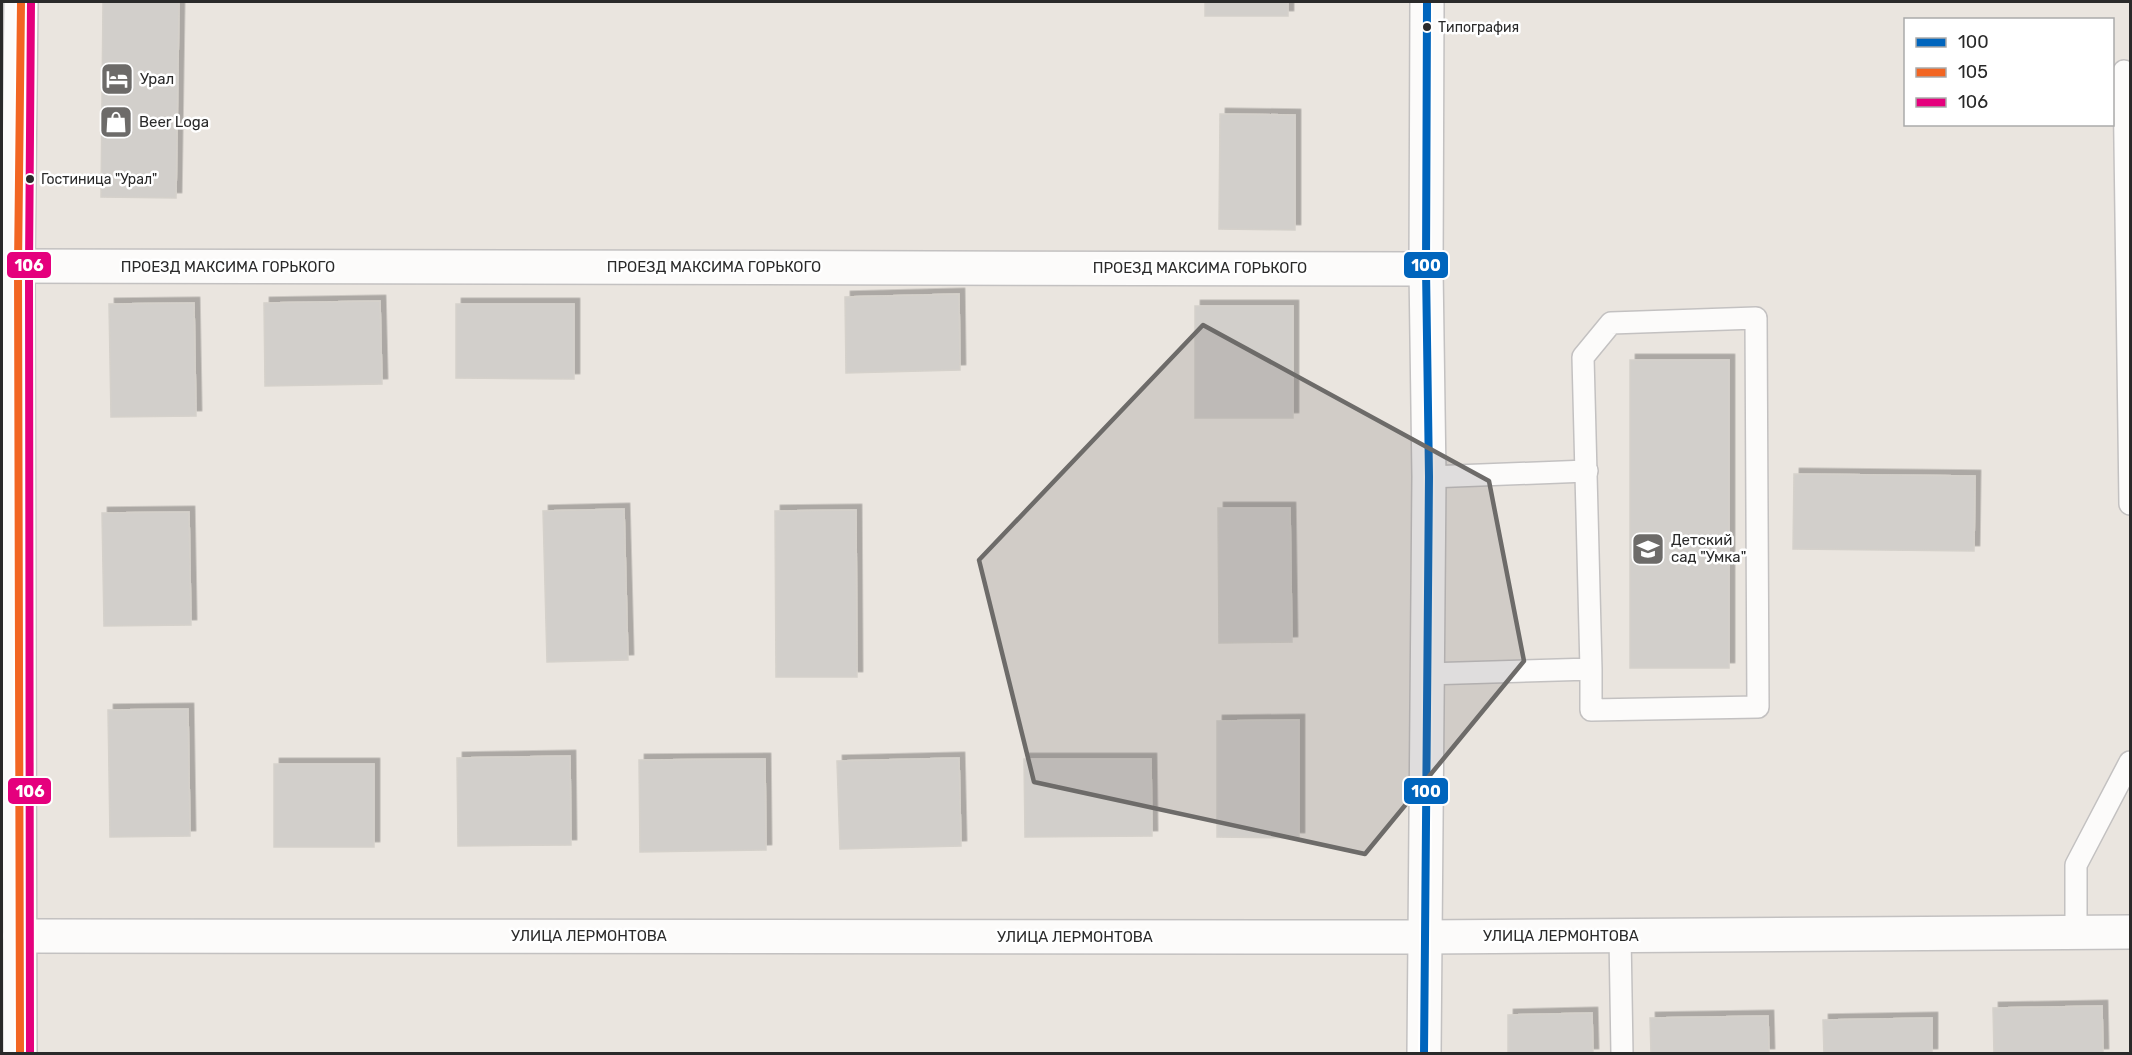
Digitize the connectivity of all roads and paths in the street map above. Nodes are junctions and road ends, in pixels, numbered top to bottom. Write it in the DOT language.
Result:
graph roads {
  1 [pos="21,2"];
  2 [pos="1426,2"];
  3 [pos="2124,71"];
  4 [pos="10,267"];
  5 [pos="1426,268"];
  6 [pos="1587,471"];
  7 [pos="1429,477"];
  8 [pos="2130,504"];
  9 [pos="1591,669"];
  10 [pos="1426,674"];
  11 [pos="2130,762"];
  12 [pos="2130,932"];
  13 [pos="2076,933"];
  14 [pos="1620,935"];
  15 [pos="20,936"];
  16 [pos="1424,937"];
  17 [pos="20,1053"];
  18 [pos="1424,1053"];
  19 [pos="1622,1053"];
  1 -- 4 [label="street"];
  2 -- 5 [label="street"];
  3 -- 8 [label="lane"];
  4 -- 5 [label="street, ПРОЕЗД МАКСИМА ГОРЬКОГО"];
  4 -- 15 [label="street"];
  5 -- 7 [label="street"];
  6 -- 7 [label="lane"];
  6 -- 9 [label="lane"];
  6 -- 9 [label="lane"];
  7 -- 10 [label="street"];
  9 -- 10 [label="lane"];
  10 -- 16 [label="street"];
  11 -- 13 [label="lane"];
  12 -- 13 [label="street, УЛИЦА ЛЕРМОНТОВА"];
  13 -- 14 [label="street, УЛИЦА ЛЕРМОНТОВА"];
  14 -- 16 [label="street, УЛИЦА ЛЕРМОНТОВА"];
  14 -- 19 [label="lane"];
  15 -- 16 [label="street, УЛИЦА ЛЕРМОНТОВА"];
  15 -- 17 [label="street"];
  16 -- 18 [label="street"];
}
